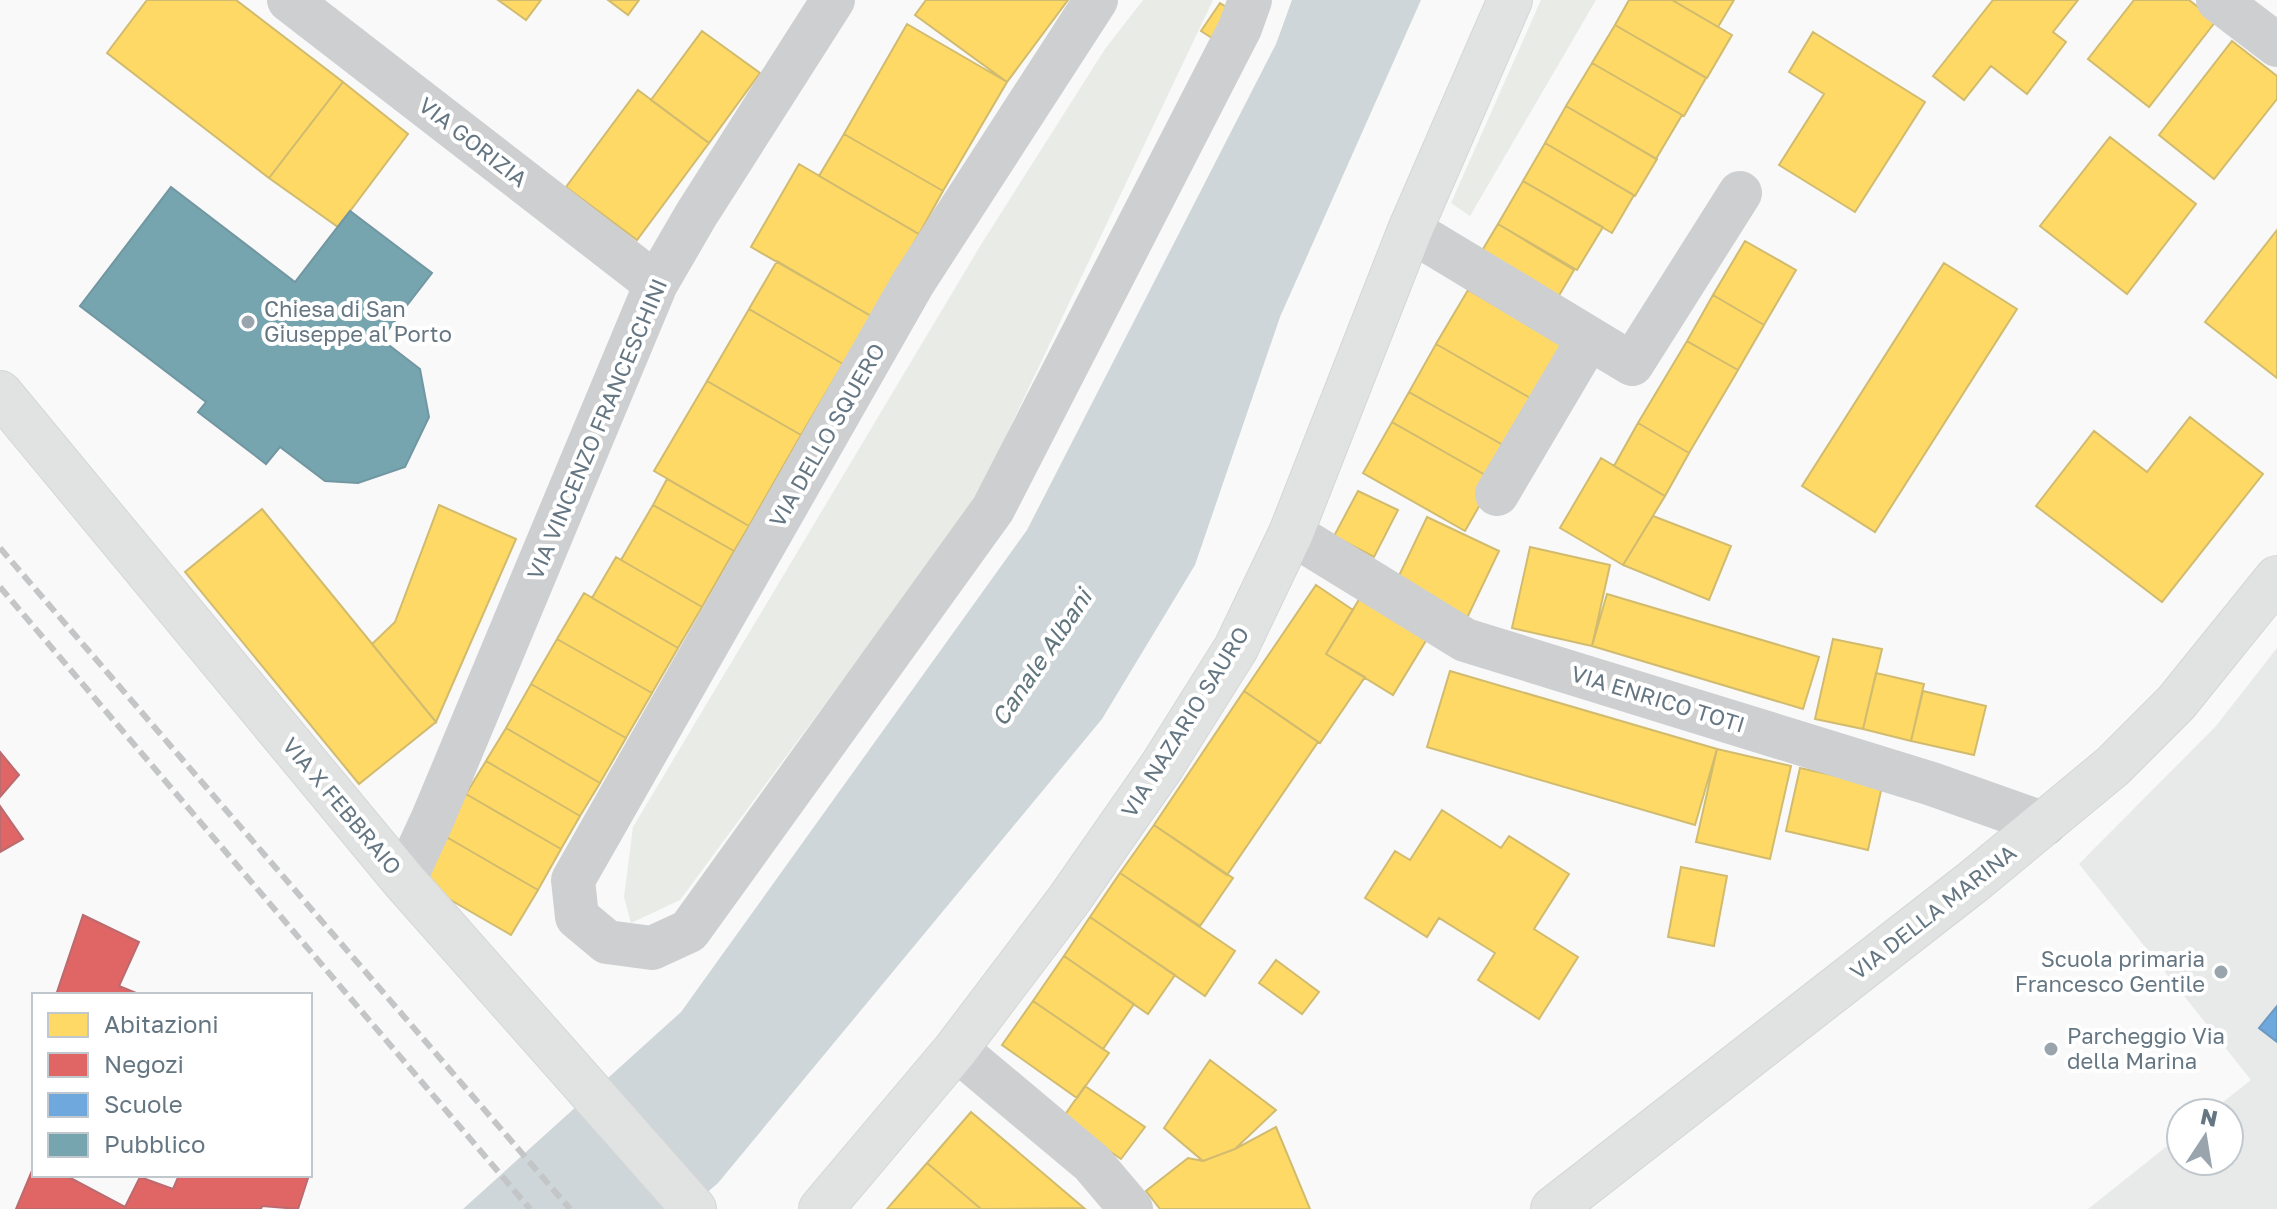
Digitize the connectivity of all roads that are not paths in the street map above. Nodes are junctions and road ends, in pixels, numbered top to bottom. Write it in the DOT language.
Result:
graph roads {
  1 [pos="289,0"];
  2 [pos="833,0"];
  3 [pos="1096,0"];
  4 [pos="1250,0"];
  5 [pos="1510,0"];
  6 [pos="2218,0"];
  7 [pos="2277,45"];
  8 [pos="1740,193"];
  9 [pos="1410,230"];
  10 [pos="656,284"];
  11 [pos="1589,338"];
  12 [pos="0,393"];
  13 [pos="1497,494"];
  14 [pos="1291,533"];
  15 [pos="2277,578"];
  16 [pos="2045,824"];
  17 [pos="404,881"];
  18 [pos="956,1049"];
  19 [pos="694,1209"];
  20 [pos="821,1209"];
  21 [pos="1131,1209"];
  22 [pos="1553,1209"];
  1 -- 10 [label="street, VIA GORIZIA"];
  2 -- 10 [label="street, VIA VINCENZO FRANCESCHINI"];
  3 -- 4 [label="street, VIA DELLO SQUERO"];
  5 -- 9 [label="street, VIA NAZARIO SAURO"];
  6 -- 7 [label="street"];
  8 -- 11 [label="street"];
  9 -- 11 [label="street"];
  9 -- 14 [label="street, VIA NAZARIO SAURO"];
  10 -- 17 [label="street, VIA VINCENZO FRANCESCHINI"];
  11 -- 13 [label="street"];
  12 -- 17 [label="street, VIA X FEBBRAIO"];
  14 -- 16 [label="street, VIA ENRICO TOTI"];
  14 -- 18 [label="street, VIA NAZARIO SAURO"];
  15 -- 16 [label="street, VIA DELLA MARINA"];
  16 -- 22 [label="street, VIA DELLA MARINA"];
  17 -- 19 [label="street, VIA X FEBBRAIO"];
  18 -- 20 [label="street, VIA NAZARIO SAURO"];
  18 -- 21 [label="street"];
}
